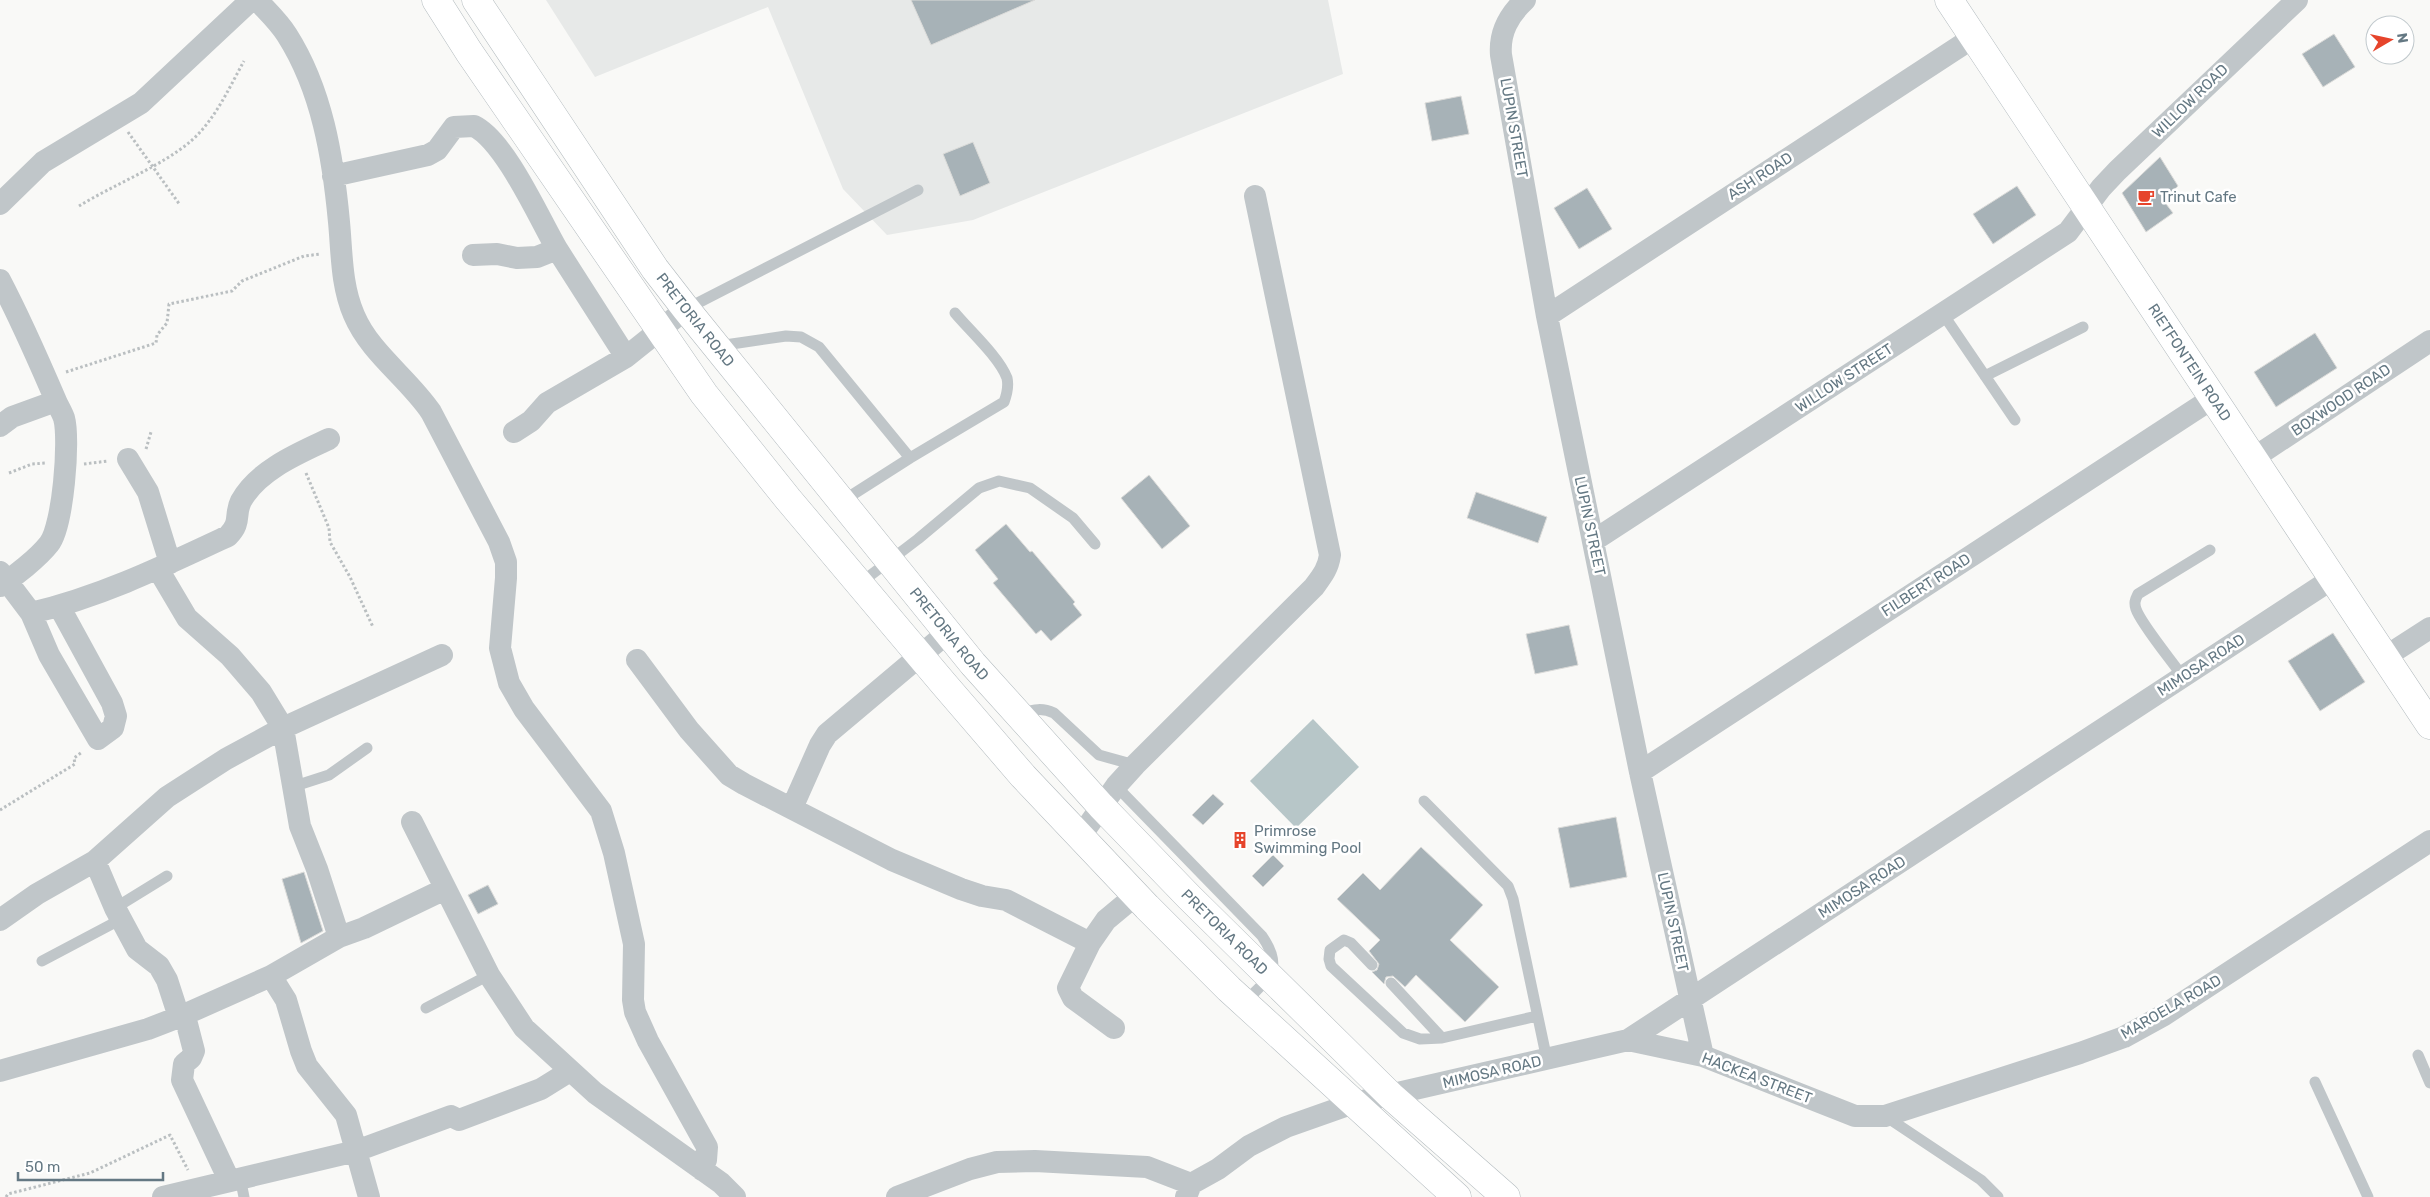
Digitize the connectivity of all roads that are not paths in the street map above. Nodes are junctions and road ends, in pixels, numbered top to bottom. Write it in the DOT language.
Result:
graph roads {
  1 [pos="251,0"];
  2 [pos="257,0"];
  3 [pos="436,0"];
  4 [pos="476,0"];
  5 [pos="1525,0"];
  6 [pos="2296,0"];
  7 [pos="1958,3"];
  8 [pos="1974,37"];
  9 [pos="538,153"];
  10 [pos="513,170"];
  11 [pos="333,176"];
  12 [pos="918,190"];
  13 [pos="1255,196"];
  14 [pos="0,204"];
  15 [pos="2087,206"];
  16 [pos="557,249"];
  17 [pos="474,255"];
  18 [pos="0,280"];
  19 [pos="686,309"];
  20 [pos="955,313"];
  21 [pos="1943,314"];
  22 [pos="1547,316"];
  23 [pos="2083,328"];
  24 [pos="661,330"];
  25 [pos="2430,341"];
  26 [pos="714,347"];
  27 [pos="626,357"];
  28 [pos="1985,376"];
  29 [pos="2213,398"];
  30 [pos="56,401"];
  31 [pos="2015,420"];
  32 [pos="0,426"];
  33 [pos="514,432"];
  34 [pos="329,439"];
  35 [pos="910,458"];
  36 [pos="128,459"];
  37 [pos="2252,459"];
  38 [pos="840,503"];
  39 [pos="1593,542"];
  40 [pos="1095,544"];
  41 [pos="2210,550"];
  42 [pos="887,561"];
  43 [pos="164,566"];
  44 [pos="2332,579"];
  45 [pos="2,580"];
  46 [pos="859,584"];
  47 [pos="60,606"];
  48 [pos="31,613"];
  49 [pos="2430,628"];
  50 [pos="947,633"];
  51 [pos="442,654"];
  52 [pos="919,656"];
  53 [pos="2385,658"];
  54 [pos="636,660"];
  55 [pos="2183,677"];
  56 [pos="1019,714"];
  57 [pos="2430,725"];
  58 [pos="283,728"];
  59 [pos="367,748"];
  60 [pos="1135,765"];
  61 [pos="1640,772"];
  62 [pos="295,786"];
  63 [pos="1108,796"];
  64 [pos="1424,802"];
  65 [pos="792,808"];
  66 [pos="412,822"];
  67 [pos="1080,837"];
  68 [pos="2430,841"];
  69 [pos="95,862"];
  70 [pos="167,876"];
  71 [pos="445,889"];
  72 [pos="1136,895"];
  73 [pos="117,912"];
  74 [pos="0,920"];
  75 [pos="339,937"];
  76 [pos="1090,943"];
  77 [pos="42,961"];
  78 [pos="1372,965"];
  79 [pos="489,975"];
  80 [pos="1270,975"];
  81 [pos="271,976"];
  82 [pos="1391,983"];
  83 [pos="1690,999"];
  84 [pos="1244,1003"];
  85 [pos="426,1008"];
  86 [pos="1537,1016"];
  87 [pos="179,1017"];
  88 [pos="1114,1028"];
  89 [pos="1442,1038"];
  90 [pos="1628,1040"];
  91 [pos="2418,1055"];
  92 [pos="1703,1056"];
  93 [pos="1546,1060"];
  94 [pos="0,1071"];
  95 [pos="570,1071"];
  96 [pos="2315,1082"];
  97 [pos="2430,1083"];
  98 [pos="1391,1096"];
  99 [pos="1354,1103"];
  100 [pos="1884,1116"];
  101 [pos="356,1151"];
  102 [pos="702,1170"];
  103 [pos="238,1185"];
  104 [pos="1188,1191"];
  105 [pos="163,1197"];
  106 [pos="369,1197"];
  107 [pos="735,1197"];
  108 [pos="896,1197"];
  109 [pos="1457,1197"];
  110 [pos="1506,1197"];
  111 [pos="1998,1197"];
  112 [pos="2368,1197"];
  1 -- 14 [label="street"];
  2 -- 11 [label="street"];
  3 -- 9 [label="main road"];
  4 -- 19 [label="main road, PRETORIA ROAD"];
  5 -- 22 [label="street, LUPIN STREET"];
  6 -- 15 [label="street, WILLOW ROAD"];
  7 -- 8 [label="main road, RIETFONTEIN ROAD"];
  8 -- 15 [label="main road, RIETFONTEIN ROAD"];
  8 -- 22 [label="street, ASH ROAD"];
  9 -- 10 [label="street"];
  9 -- 24 [label="main road"];
  10 -- 11 [label="street"];
  10 -- 16 [label="street"];
  11 -- 102 [label="street"];
  12 -- 19 [label="lane"];
  13 -- 60 [label="street"];
  15 -- 21 [label="street, WILLOW STREET"];
  15 -- 29 [label="main road, RIETFONTEIN ROAD"];
  16 -- 17 [label="street"];
  16 -- 27 [label="street"];
  18 -- 30 [label="street"];
  19 -- 24 [label="street"];
  19 -- 26 [label="main road, PRETORIA ROAD"];
  20 -- 35 [label="lane"];
  21 -- 28 [label="lane"];
  21 -- 39 [label="street, WILLOW STREET"];
  22 -- 39 [label="street, LUPIN STREET"];
  23 -- 28 [label="lane"];
  24 -- 27 [label="street"];
  24 -- 46 [label="main road"];
  25 -- 37 [label="street, BOXWOOD ROAD"];
  26 -- 35 [label="lane"];
  26 -- 38 [label="main road, PRETORIA ROAD"];
  27 -- 33 [label="street"];
  28 -- 31 [label="lane"];
  29 -- 37 [label="main road, RIETFONTEIN ROAD"];
  29 -- 61 [label="street, FILBERT ROAD"];
  30 -- 32 [label="street"];
  30 -- 45 [label="street"];
  34 -- 43 [label="street"];
  35 -- 38 [label="lane"];
  36 -- 43 [label="street"];
  37 -- 44 [label="main road, RIETFONTEIN ROAD"];
  38 -- 42 [label="main road, PRETORIA ROAD"];
  39 -- 61 [label="street, LUPIN STREET"];
  40 -- 42 [label="lane"];
  41 -- 55 [label="lane"];
  42 -- 46 [label="lane"];
  42 -- 50 [label="main road, PRETORIA ROAD"];
  43 -- 47 [label="street"];
  43 -- 58 [label="street"];
  44 -- 53 [label="main road, RIETFONTEIN ROAD"];
  44 -- 55 [label="street, MIMOSA ROAD"];
  45 -- 48 [label="street"];
  46 -- 52 [label="main road"];
  47 -- 48 [label="street"];
  47 -- 48 [label="street"];
  49 -- 53 [label="street"];
  50 -- 52 [label="street"];
  50 -- 56 [label="main road, PRETORIA ROAD"];
  51 -- 58 [label="street"];
  52 -- 65 [label="street"];
  52 -- 67 [label="main road"];
  53 -- 57 [label="main road, RIETFONTEIN ROAD"];
  54 -- 65 [label="street"];
  55 -- 83 [label="street, MIMOSA ROAD"];
  56 -- 60 [label="lane"];
  56 -- 63 [label="main road, PRETORIA ROAD"];
  58 -- 62 [label="street"];
  58 -- 69 [label="street"];
  59 -- 62 [label="lane"];
  60 -- 63 [label="street"];
  61 -- 83 [label="street, LUPIN STREET"];
  62 -- 75 [label="street"];
  63 -- 67 [label="street"];
  63 -- 80 [label="main road, PRETORIA ROAD"];
  64 -- 86 [label="lane"];
  65 -- 76 [label="street"];
  66 -- 71 [label="street"];
  67 -- 72 [label="main road"];
  68 -- 100 [label="street, MAROELA ROAD"];
  69 -- 73 [label="street"];
  69 -- 74 [label="street"];
  70 -- 73 [label="lane"];
  71 -- 75 [label="street"];
  71 -- 79 [label="street"];
  72 -- 76 [label="street"];
  72 -- 84 [label="main road"];
  73 -- 77 [label="lane"];
  73 -- 87 [label="street"];
  75 -- 81 [label="street"];
  76 -- 88 [label="street"];
  78 -- 89 [label="lane"];
  79 -- 85 [label="lane"];
  79 -- 95 [label="street"];
  80 -- 84 [label="lane"];
  80 -- 98 [label="main road, PRETORIA ROAD"];
  81 -- 87 [label="street"];
  81 -- 101 [label="street"];
  82 -- 89 [label="lane"];
  83 -- 90 [label="street, MIMOSA ROAD"];
  83 -- 92 [label="street, LUPIN STREET"];
  84 -- 99 [label="main road"];
  86 -- 89 [label="lane"];
  86 -- 93 [label="lane"];
  87 -- 94 [label="street"];
  87 -- 103 [label="street"];
  90 -- 92 [label="street, HACKEA STREET"];
  90 -- 93 [label="street, MIMOSA ROAD"];
  91 -- 97 [label="lane"];
  92 -- 100 [label="street, HACKEA STREET"];
  93 -- 98 [label="street, MIMOSA ROAD"];
  95 -- 101 [label="street"];
  95 -- 102 [label="street"];
  96 -- 112 [label="lane"];
  98 -- 99 [label="street, MIMOSA ROAD"];
  98 -- 110 [label="main road, PRETORIA ROAD"];
  99 -- 104 [label="street, MIMOSA ROAD"];
  99 -- 109 [label="main road"];
  100 -- 111 [label="lane"];
  101 -- 103 [label="street"];
  101 -- 106 [label="street"];
  102 -- 107 [label="street"];
  103 -- 105 [label="street"];
  104 -- 108 [label="street"];
}
